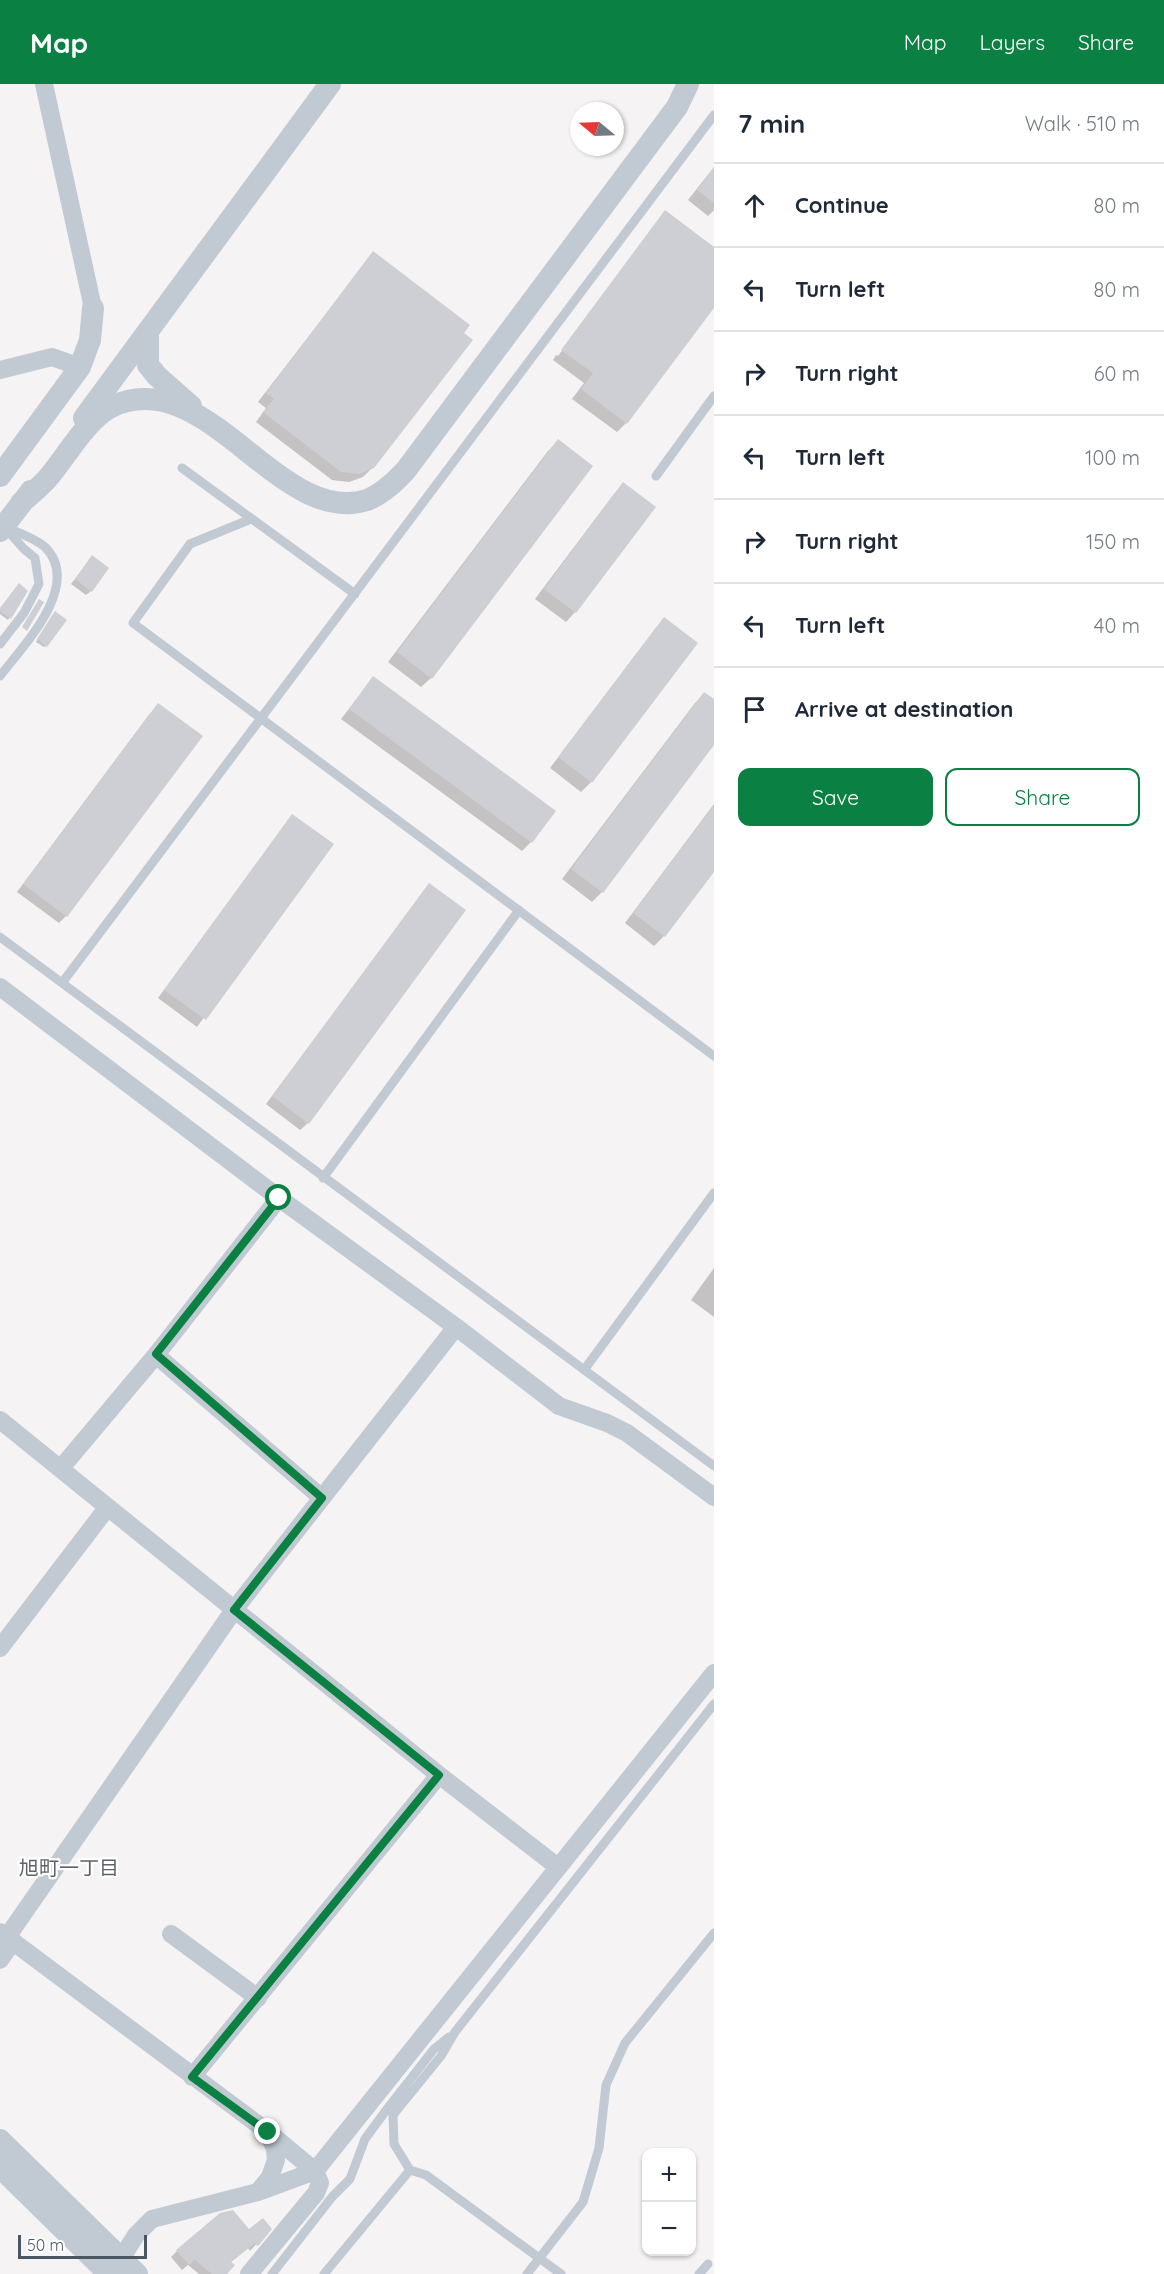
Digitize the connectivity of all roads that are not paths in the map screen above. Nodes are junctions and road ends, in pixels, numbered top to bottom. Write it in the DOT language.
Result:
graph roads {
  1 [pos="44,84"];
  2 [pos="330,84"];
  3 [pos="688,84"];
  4 [pos="695,84"];
  5 [pos="677,108"];
  6 [pos="714,115"];
  7 [pos="93,308"];
  8 [pos="148,334"];
  9 [pos="80,367"];
  10 [pos="0,370"];
  11 [pos="714,396"];
  12 [pos="212,424"];
  13 [pos="182,468"];
  14 [pos="0,476"];
  15 [pos="656,476"];
  16 [pos="21,503"];
  17 [pos="251,519"];
  18 [pos="2,528"];
  19 [pos="355,594"];
  20 [pos="0,644"];
  21 [pos="0,676"];
  22 [pos="261,718"];
  23 [pos="519,910"];
  24 [pos="0,937"];
  25 [pos="62,983"];
  26 [pos="0,987"];
  27 [pos="714,1056"];
  28 [pos="323,1178"];
  29 [pos="714,1193"];
  30 [pos="279,1198"];
  31 [pos="456,1327"];
  32 [pos="156,1354"];
  33 [pos="584,1370"];
  34 [pos="0,1420"];
  35 [pos="714,1466"];
  36 [pos="61,1468"];
  37 [pos="714,1497"];
  38 [pos="322,1498"];
  39 [pos="106,1508"];
  40 [pos="234,1610"];
  41 [pos="0,1648"];
  42 [pos="714,1673"];
  43 [pos="714,1704"];
  44 [pos="439,1775"];
  45 [pos="558,1867"];
  46 [pos="714,1933"];
  47 [pos="171,1934"];
  48 [pos="7,1937"];
  49 [pos="0,1960"];
  50 [pos="258,1998"];
  51 [pos="455,2032"];
  52 [pos="192,2077"];
  53 [pos="268,2132"];
  54 [pos="0,2140"];
  55 [pos="0,2167"];
  56 [pos="315,2170"];
  57 [pos="410,2170"];
  58 [pos="258,2192"];
  59 [pos="540,2258"];
  60 [pos="708,2264"];
  61 [pos="114,2269"];
  62 [pos="136,2274"];
  63 [pos="249,2274"];
  64 [pos="272,2274"];
  65 [pos="324,2274"];
  66 [pos="527,2274"];
  67 [pos="561,2274"];
  68 [pos="699,2274"];
  1 -- 7 [label="street"];
  2 -- 8 [label="street"];
  3 -- 5 [label="street"];
  4 -- 5 [label="street"];
  5 -- 12 [label="street"];
  6 -- 19 [label="lane"];
  7 -- 9 [label="street"];
  8 -- 12 [label="street"];
  8 -- 16 [label="street"];
  9 -- 10 [label="street"];
  9 -- 14 [label="street"];
  11 -- 15 [label="lane"];
  12 -- 16 [label="street"];
  13 -- 17 [label="lane"];
  16 -- 18 [label="street"];
  17 -- 19 [label="lane"];
  17 -- 22 [label="lane"];
  18 -- 20 [label="lane"];
  18 -- 21 [label="lane"];
  19 -- 22 [label="lane"];
  22 -- 23 [label="lane"];
  22 -- 25 [label="lane"];
  23 -- 27 [label="lane"];
  23 -- 28 [label="lane"];
  24 -- 25 [label="lane"];
  25 -- 28 [label="lane"];
  26 -- 30 [label="street"];
  28 -- 33 [label="lane"];
  29 -- 33 [label="lane"];
  30 -- 31 [label="street"];
  30 -- 32 [label="street"];
  31 -- 37 [label="street"];
  31 -- 38 [label="street"];
  32 -- 36 [label="street"];
  32 -- 38 [label="street"];
  33 -- 35 [label="lane"];
  34 -- 36 [label="street"];
  36 -- 39 [label="street"];
  38 -- 40 [label="street"];
  39 -- 40 [label="street"];
  39 -- 41 [label="street"];
  40 -- 44 [label="street"];
  40 -- 48 [label="street"];
  42 -- 45 [label="street"];
  43 -- 51 [label="lane"];
  44 -- 45 [label="street"];
  44 -- 50 [label="street"];
  45 -- 56 [label="street"];
  46 -- 59 [label="lane"];
  47 -- 50 [label="street"];
  48 -- 49 [label="street"];
  48 -- 52 [label="street"];
  50 -- 52 [label="street"];
  51 -- 57 [label="lane"];
  51 -- 64 [label="lane"];
  52 -- 53 [label="street"];
  53 -- 56 [label="street"];
  53 -- 58 [label="street"];
  54 -- 61 [label="street"];
  55 -- 61 [label="street"];
  56 -- 58 [label="street"];
  56 -- 63 [label="street"];
  57 -- 59 [label="lane"];
  57 -- 65 [label="lane"];
  58 -- 61 [label="street"];
  59 -- 66 [label="lane"];
  59 -- 67 [label="lane"];
  60 -- 68 [label="lane"];
  61 -- 62 [label="street"];
}
